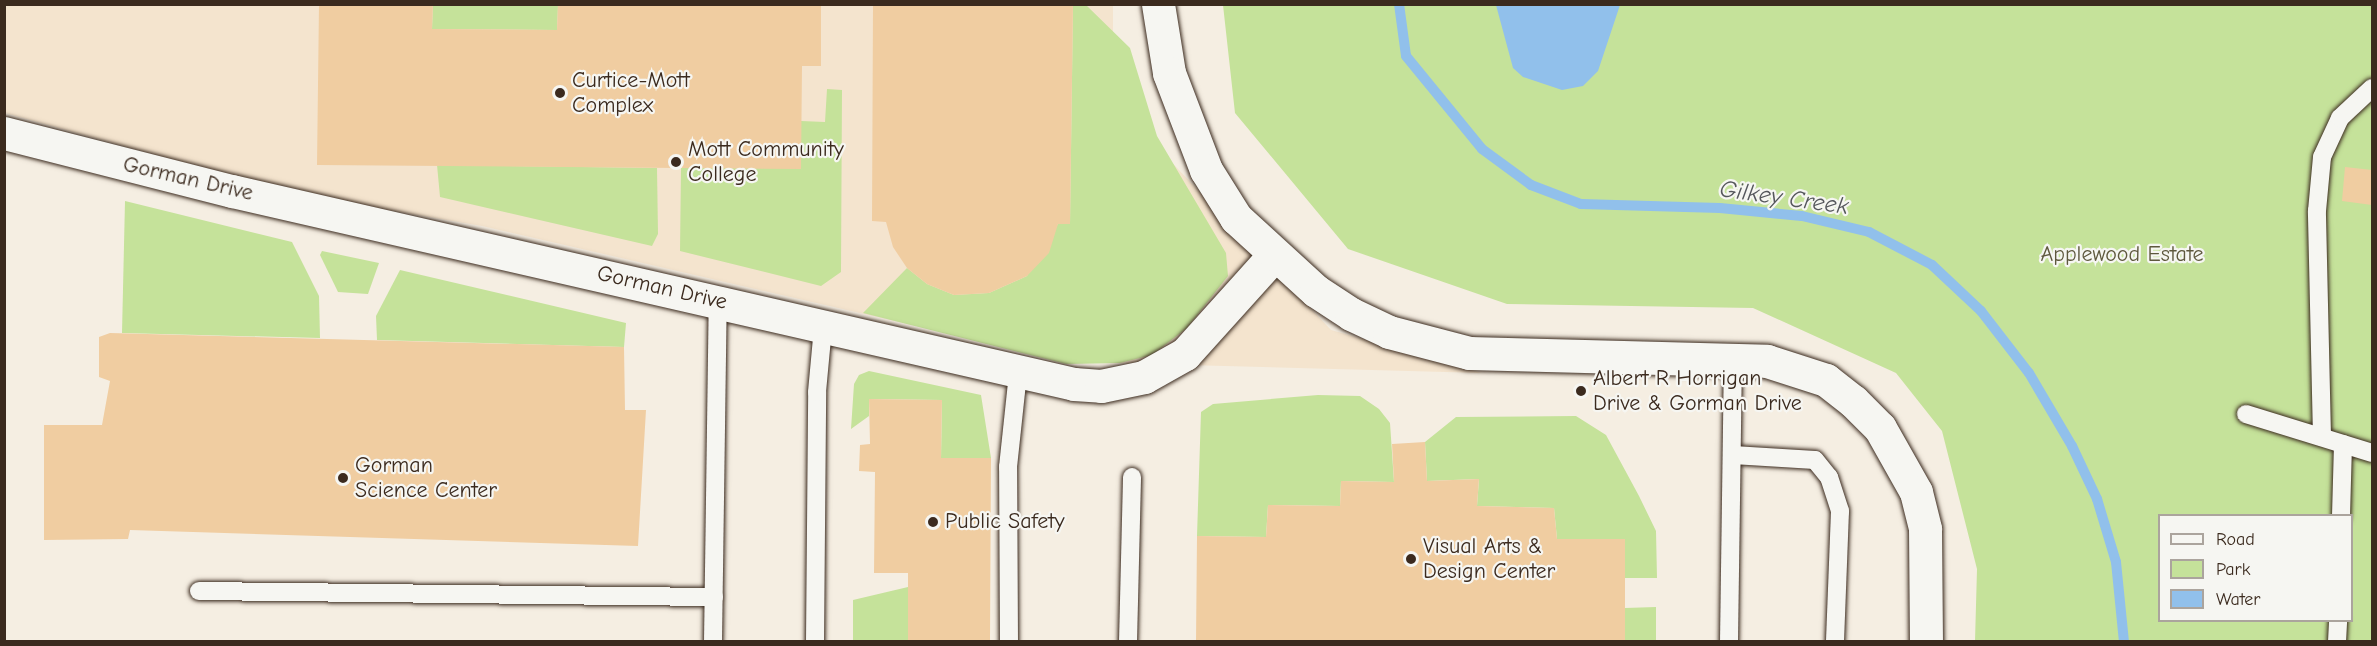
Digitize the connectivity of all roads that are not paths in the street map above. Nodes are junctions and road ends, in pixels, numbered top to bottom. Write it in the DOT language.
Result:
graph roads {
  1 [pos="1158,4"];
  2 [pos="2373,88"];
  3 [pos="4,133"];
  4 [pos="1274,255"];
  5 [pos="718,301"];
  6 [pos="823,327"];
  7 [pos="1733,358"];
  8 [pos="1018,373"];
  9 [pos="2246,414"];
  10 [pos="2322,437"];
  11 [pos="2343,444"];
  12 [pos="2373,453"];
  13 [pos="1733,454"];
  14 [pos="1132,477"];
  15 [pos="2341,514"];
  16 [pos="199,591"];
  17 [pos="714,597"];
  18 [pos="2338,622"];
  19 [pos="713,642"];
  20 [pos="815,642"];
  21 [pos="1009,642"];
  22 [pos="1128,642"];
  23 [pos="1729,642"];
  24 [pos="1835,642"];
  25 [pos="1926,642"];
  26 [pos="2337,642"];
  1 -- 4 [label="street"];
  2 -- 10 [label="lane"];
  3 -- 5 [label="street, Gorman Drive"];
  4 -- 7 [label="street"];
  4 -- 8 [label="street, Gorman Drive"];
  5 -- 6 [label="street, Gorman Drive"];
  5 -- 17 [label="lane"];
  6 -- 8 [label="street, Gorman Drive"];
  6 -- 20 [label="lane"];
  7 -- 13 [label="lane"];
  7 -- 25 [label="street"];
  8 -- 21 [label="lane"];
  9 -- 10 [label="lane"];
  10 -- 11 [label="lane"];
  11 -- 12 [label="lane"];
  11 -- 15 [label="lane"];
  13 -- 23 [label="lane"];
  13 -- 24 [label="lane"];
  14 -- 22 [label="lane"];
  16 -- 17 [label="lane"];
  17 -- 19 [label="lane"];
  18 -- 26 [label="lane"];
}
